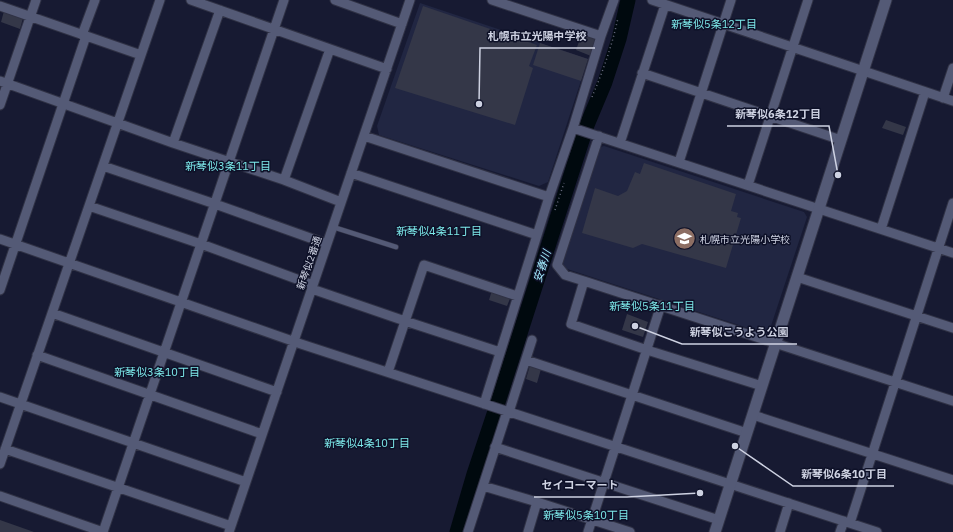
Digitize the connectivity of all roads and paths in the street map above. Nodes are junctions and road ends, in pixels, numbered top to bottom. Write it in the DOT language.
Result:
graph roads {
  1 [pos="36,0"];
  2 [pos="95,0"];
  3 [pos="160,0"];
  4 [pos="191,0"];
  5 [pos="284,0"];
  6 [pos="335,0"];
  7 [pos="410,0"];
  8 [pos="492,0"];
  9 [pos="614,0"];
  10 [pos="653,0"];
  11 [pos="731,0"];
  12 [pos="808,0"];
  13 [pos="886,0"];
  14 [pos="665,5"];
  15 [pos="0,6"];
  16 [pos="220,10"];
  17 [pos="619,14"];
  18 [pos="30,17"];
  19 [pos="402,24"];
  20 [pos="723,24"];
  21 [pos="275,29"];
  22 [pos="84,35"];
  23 [pos="601,36"];
  24 [pos="792,47"];
  25 [pos="330,48"];
  26 [pos="141,55"];
  27 [pos="953,68"];
  28 [pos="387,69"];
  29 [pos="863,71"];
  30 [pos="642,73"];
  31 [pos="4,82"];
  32 [pos="925,92"];
  33 [pos="701,94"];
  34 [pos="943,98"];
  35 [pos="953,101"];
  36 [pos="63,103"];
  37 [pos="590,103"];
  38 [pos="0,105"];
  39 [pos="771,117"];
  40 [pos="117,123"];
  41 [pos="576,129"];
  42 [pos="594,135"];
  43 [pos="364,136"];
  44 [pos="841,140"];
  45 [pos="173,143"];
  46 [pos="620,143"];
  47 [pos="229,161"];
  48 [pos="679,162"];
  49 [pos="103,166"];
  50 [pos="351,173"];
  51 [pos="284,180"];
  52 [pos="748,185"];
  53 [pos="549,197"];
  54 [pos="341,202"];
  55 [pos="215,204"];
  56 [pos="953,204"];
  57 [pos="89,206"];
  58 [pos="819,208"];
  59 [pos="333,227"];
  60 [pos="881,229"];
  61 [pos="537,235"];
  62 [pos="0,238"];
  63 [pos="16,244"];
  64 [pos="201,244"];
  65 [pos="327,244"];
  66 [pos="396,247"];
  67 [pos="938,248"];
  68 [pos="953,253"];
  69 [pos="69,263"];
  70 [pos="797,277"];
  71 [pos="584,281"];
  72 [pos="312,287"];
  73 [pos="0,290"];
  74 [pos="517,296"];
  75 [pos="182,302"];
  76 [pos="660,305"];
  77 [pos="52,313"];
  78 [pos="916,316"];
  79 [pos="405,322"];
  80 [pos="953,328"];
  81 [pos="532,340"];
  82 [pos="294,341"];
  83 [pos="776,343"];
  84 [pos="647,350"];
  85 [pos="164,352"];
  86 [pos="500,352"];
  87 [pos="37,356"];
  88 [pos="526,360"];
  89 [pos="388,372"];
  90 [pos="895,382"];
  91 [pos="762,386"];
  92 [pos="277,392"];
  93 [pos="150,395"];
  94 [pos="632,395"];
  95 [pos="0,397"];
  96 [pos="953,401"];
  97 [pos="20,404"];
  98 [pos="488,405"];
  99 [pos="506,411"];
  100 [pos="753,415"];
  101 [pos="747,433"];
  102 [pos="262,434"];
  103 [pos="134,443"];
  104 [pos="616,447"];
  105 [pos="495,448"];
  106 [pos="5,449"];
  107 [pos="872,453"];
  108 [pos="0,464"];
  109 [pos="953,480"];
  110 [pos="246,482"];
  111 [pos="604,483"];
  112 [pos="731,484"];
  113 [pos="483,486"];
  114 [pos="118,488"];
  115 [pos="0,496"];
  116 [pos="537,502"];
  117 [pos="789,503"];
  118 [pos="592,519"];
  119 [pos="719,520"];
  120 [pos="847,522"];
  121 [pos="230,529"];
  122 [pos="103,532"];
  123 [pos="468,532"];
  124 [pos="528,532"];
  125 [pos="588,532"];
  126 [pos="630,532"];
  127 [pos="715,532"];
  128 [pos="780,532"];
  129 [pos="840,532"];
  130 [pos="877,532"];
  1 -- 18 [label="street"];
  2 -- 22 [label="street"];
  3 -- 26 [label="street"];
  4 -- 16 [label="street"];
  5 -- 21 [label="street"];
  6 -- 19 [label="street"];
  7 -- 19 [label="street, 新琴似2番通"];
  8 -- 23 [label="street"];
  9 -- 23 [label="street"];
  10 -- 14 [label="street"];
  11 -- 20 [label="street"];
  12 -- 24 [label="street"];
  13 -- 29 [label="street"];
  14 -- 20 [label="street"];
  14 -- 30 [label="street"];
  15 -- 18 [label="street"];
  16 -- 21 [label="street"];
  16 -- 45 [label="street"];
  17 -- 37 [label="path"];
  18 -- 22 [label="street"];
  18 -- 31 [label="street"];
  19 -- 28 [label="street, 新琴似2番通"];
  20 -- 24 [label="street"];
  20 -- 33 [label="street"];
  21 -- 25 [label="street"];
  21 -- 47 [label="street"];
  22 -- 26 [label="street"];
  22 -- 36 [label="street"];
  23 -- 41 [label="street"];
  24 -- 29 [label="street"];
  24 -- 39 [label="street"];
  25 -- 28 [label="street"];
  25 -- 51 [label="street"];
  26 -- 40 [label="street"];
  27 -- 34 [label="street"];
  28 -- 43 [label="street, 新琴似2番通"];
  29 -- 32 [label="street"];
  29 -- 44 [label="street"];
  30 -- 33 [label="street"];
  30 -- 46 [label="street"];
  31 -- 36 [label="street"];
  31 -- 38 [label="street"];
  32 -- 34 [label="street"];
  32 -- 60 [label="street"];
  33 -- 39 [label="street"];
  33 -- 48 [label="street"];
  34 -- 35 [label="street"];
  36 -- 40 [label="street"];
  36 -- 63 [label="street"];
  39 -- 44 [label="street"];
  39 -- 52 [label="street"];
  40 -- 45 [label="street"];
  40 -- 49 [label="street"];
  41 -- 42 [label="street"];
  41 -- 53 [label="street"];
  42 -- 46 [label="street"];
  42 -- 71 [label="street"];
  43 -- 50 [label="street, 新琴似2番通"];
  43 -- 53 [label="street"];
  44 -- 58 [label="street"];
  45 -- 47 [label="street"];
  46 -- 48 [label="street"];
  47 -- 51 [label="street"];
  47 -- 55 [label="street"];
  48 -- 52 [label="street"];
  49 -- 55 [label="street"];
  49 -- 57 [label="street"];
  50 -- 54 [label="street, 新琴似2番通"];
  50 -- 61 [label="street"];
  51 -- 54 [label="street"];
  52 -- 58 [label="street"];
  53 -- 61 [label="street"];
  54 -- 59 [label="street, 新琴似2番通"];
  55 -- 64 [label="street"];
  55 -- 65 [label="street"];
  56 -- 67 [label="street"];
  57 -- 64 [label="street"];
  57 -- 69 [label="street"];
  58 -- 60 [label="street"];
  58 -- 70 [label="street"];
  59 -- 65 [label="street, 新琴似2番通"];
  59 -- 66 [label="lane"];
  60 -- 67 [label="street"];
  61 -- 74 [label="street"];
  62 -- 63 [label="street"];
  63 -- 69 [label="street"];
  63 -- 73 [label="street"];
  64 -- 72 [label="street"];
  64 -- 75 [label="street"];
  65 -- 72 [label="street, 新琴似2番通"];
  67 -- 68 [label="street"];
  67 -- 78 [label="street"];
  69 -- 75 [label="street"];
  69 -- 77 [label="street"];
  70 -- 78 [label="street"];
  70 -- 83 [label="street"];
  71 -- 76 [label="street"];
  71 -- 84 [label="street"];
  72 -- 79 [label="street"];
  72 -- 82 [label="street, 新琴似2番通"];
  74 -- 79 [label="street"];
  74 -- 86 [label="street"];
  75 -- 82 [label="street"];
  75 -- 85 [label="street"];
  76 -- 83 [label="street"];
  76 -- 84 [label="street"];
  77 -- 85 [label="street"];
  77 -- 87 [label="street"];
  78 -- 80 [label="street"];
  78 -- 90 [label="street"];
  79 -- 86 [label="street"];
  79 -- 89 [label="street"];
  81 -- 88 [label="street"];
  82 -- 89 [label="street"];
  82 -- 92 [label="street, 新琴似2番通"];
  83 -- 90 [label="street"];
  83 -- 91 [label="street"];
  84 -- 91 [label="street"];
  84 -- 94 [label="street"];
  85 -- 92 [label="street"];
  85 -- 93 [label="street"];
  86 -- 98 [label="street"];
  87 -- 93 [label="street"];
  87 -- 97 [label="street"];
  88 -- 94 [label="street"];
  88 -- 99 [label="street"];
  89 -- 98 [label="street"];
  90 -- 96 [label="street"];
  90 -- 107 [label="street"];
  91 -- 100 [label="street"];
  92 -- 102 [label="street, 新琴似2番通"];
  93 -- 102 [label="street"];
  93 -- 103 [label="street"];
  94 -- 101 [label="street"];
  94 -- 104 [label="street"];
  95 -- 97 [label="street"];
  97 -- 103 [label="street"];
  97 -- 106 [label="street"];
  98 -- 99 [label="street"];
  99 -- 104 [label="street"];
  99 -- 105 [label="street"];
  100 -- 101 [label="street"];
  100 -- 107 [label="street"];
  101 -- 112 [label="street"];
  102 -- 110 [label="street, 新琴似2番通"];
  103 -- 110 [label="street"];
  103 -- 114 [label="street"];
  104 -- 111 [label="street"];
  104 -- 112 [label="street"];
  105 -- 111 [label="street"];
  105 -- 113 [label="street"];
  106 -- 108 [label="street"];
  106 -- 114 [label="street"];
  107 -- 109 [label="street"];
  107 -- 120 [label="street"];
  110 -- 121 [label="street, 新琴似2番通"];
  111 -- 118 [label="street"];
  111 -- 119 [label="street"];
  112 -- 117 [label="street"];
  112 -- 119 [label="street"];
  113 -- 116 [label="street"];
  113 -- 123 [label="street"];
  114 -- 121 [label="street"];
  114 -- 122 [label="street"];
  115 -- 122 [label="street"];
  116 -- 118 [label="street"];
  116 -- 124 [label="street"];
  117 -- 120 [label="street"];
  117 -- 128 [label="street"];
  118 -- 125 [label="street"];
  118 -- 126 [label="street"];
  119 -- 127 [label="street"];
  120 -- 129 [label="street"];
  120 -- 130 [label="street"];
}
